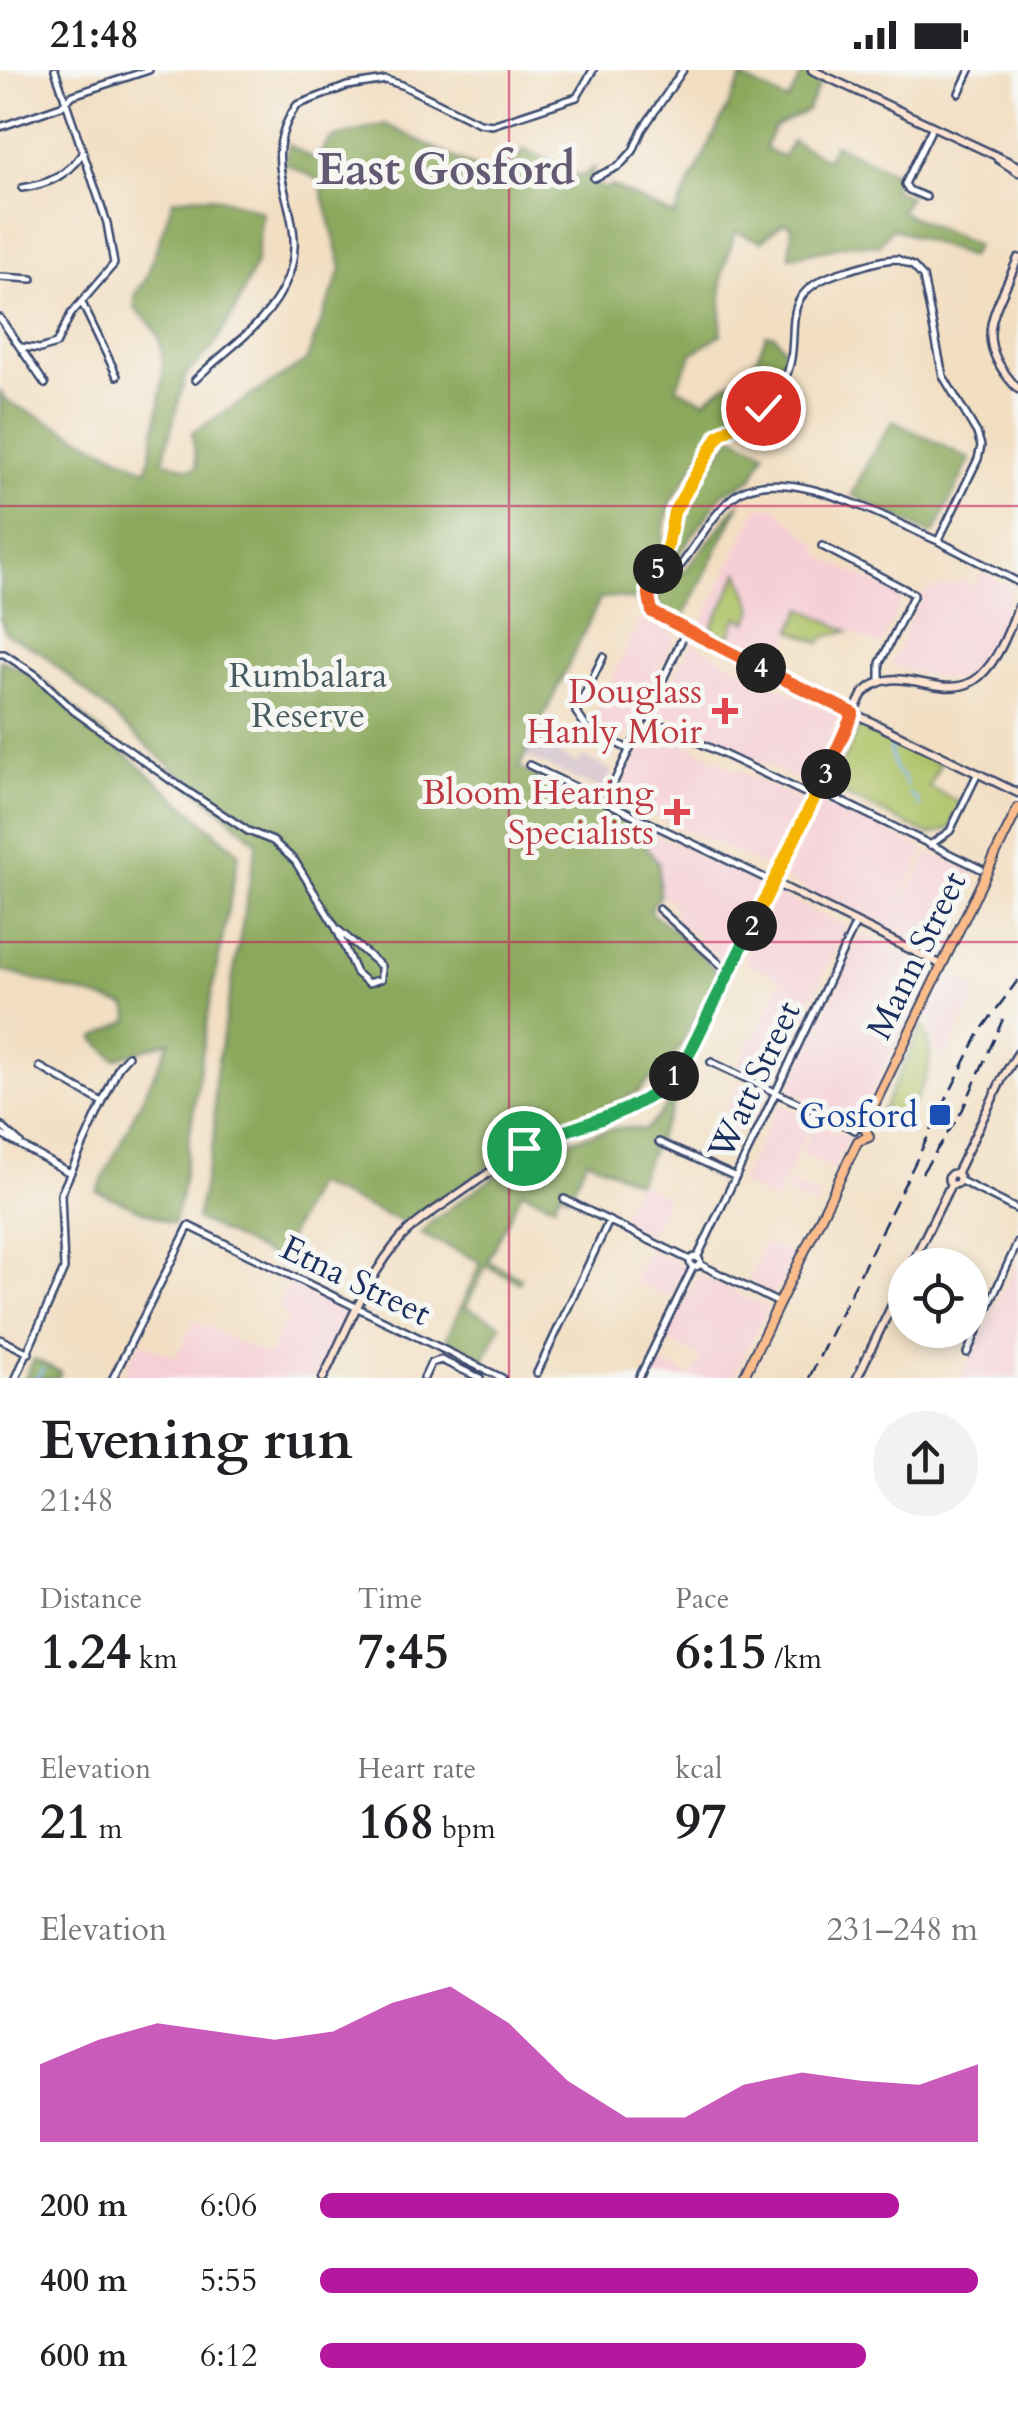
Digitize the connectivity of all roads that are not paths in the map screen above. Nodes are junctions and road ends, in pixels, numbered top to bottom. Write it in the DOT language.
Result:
graph roads {
  1 [pos="56,70"];
  2 [pos="149,70"];
  3 [pos="593,70"];
  4 [pos="682,70"];
  5 [pos="970,70"];
  6 [pos="816,71"];
  7 [pos="959,93"];
  8 [pos="65,101"];
  9 [pos="933,126"];
  10 [pos="0,127"];
  11 [pos="82,154"];
  12 [pos="1018,169"];
  13 [pos="594,178"];
  14 [pos="22,188"];
  15 [pos="926,197"];
  16 [pos="1018,258"];
  17 [pos="1018,266"];
  18 [pos="0,277"];
  19 [pos="32,279"];
  20 [pos="1009,280"];
  21 [pos="82,302"];
  22 [pos="0,318"];
  23 [pos="22,347"];
  24 [pos="117,376"];
  25 [pos="195,380"];
  26 [pos="45,384"];
  27 [pos="1018,389"];
  28 [pos="938,541"];
  29 [pos="822,546"];
  30 [pos="660,564"];
  31 [pos="1018,582"];
  32 [pos="1018,606"];
  33 [pos="686,631"];
  34 [pos="0,654"];
  35 [pos="603,656"];
  36 [pos="880,680"];
  37 [pos="853,713"];
  38 [pos="645,717"];
  39 [pos="630,750"];
  40 [pos="529,765"];
  41 [pos="978,773"];
  42 [pos="1018,792"];
  43 [pos="816,794"];
  44 [pos="606,802"];
  45 [pos="1018,808"];
  46 [pos="930,845"];
  47 [pos="981,869"];
  48 [pos="774,882"];
  49 [pos="660,909"];
  50 [pos="856,922"];
  51 [pos="336,928"];
  52 [pos="942,965"];
  53 [pos="729,972"];
  54 [pos="1018,1053"];
  55 [pos="128,1056"];
  56 [pos="711,1062"];
  57 [pos="40,1067"];
  58 [pos="776,1093"];
  59 [pos="102,1102"];
  60 [pos="0,1126"];
  61 [pos="859,1128"];
  62 [pos="0,1134"];
  63 [pos="858,1141"];
  64 [pos="659,1142"];
  65 [pos="32,1152"];
  66 [pos="70,1174"];
  67 [pos="736,1177"];
  68 [pos="956,1179"];
  69 [pos="564,1199"];
  70 [pos="1018,1210"];
  71 [pos="609,1221"];
  72 [pos="1018,1244"];
  73 [pos="921,1248"];
  74 [pos="695,1262"];
  75 [pos="779,1303"];
  76 [pos="358,1309"];
  77 [pos="888,1313"];
  78 [pos="0,1339"];
  79 [pos="29,1353"];
  80 [pos="966,1353"];
  81 [pos="536,1373"];
  82 [pos="16,1378"];
  83 [pos="113,1378"];
  84 [pos="323,1378"];
  85 [pos="424,1378"];
  86 [pos="480,1378"];
  87 [pos="502,1378"];
  88 [pos="638,1378"];
  89 [pos="743,1378"];
  90 [pos="857,1378"];
  1 -- 8 [label="street"];
  2 -- 8 [label="street"];
  3 -- 25 [label="street"];
  4 -- 13 [label="street"];
  5 -- 7 [label="street"];
  6 -- 9 [label="main road"];
  8 -- 10 [label="street"];
  8 -- 11 [label="street"];
  9 -- 12 [label="main road"];
  9 -- 15 [label="street"];
  11 -- 14 [label="street"];
  11 -- 21 [label="street"];
  16 -- 20 [label="main road"];
  17 -- 20 [label="main road"];
  18 -- 19 [label="street"];
  20 -- 27 [label="main road"];
  21 -- 23 [label="street"];
  21 -- 24 [label="street"];
  22 -- 23 [label="street"];
  23 -- 26 [label="street"];
  28 -- 30 [label="street"];
  28 -- 30 [label="street"];
  28 -- 31 [label="street"];
  29 -- 36 [label="street"];
  30 -- 33 [label="street"];
  32 -- 36 [label="main road"];
  33 -- 37 [label="street"];
  33 -- 38 [label="street"];
  34 -- 51 [label="street"];
  35 -- 39 [label="street"];
  36 -- 37 [label="main road"];
  37 -- 41 [label="main road"];
  37 -- 43 [label="main road"];
  38 -- 39 [label="street"];
  38 -- 43 [label="street"];
  39 -- 44 [label="street"];
  40 -- 44 [label="street"];
  41 -- 42 [label="main road"];
  41 -- 46 [label="street"];
  43 -- 46 [label="street"];
  43 -- 48 [label="main road"];
  44 -- 48 [label="street"];
  45 -- 52 [label="main road, Mann Street"];
  46 -- 47 [label="street"];
  48 -- 50 [label="main road"];
  48 -- 53 [label="main road"];
  49 -- 53 [label="street"];
  50 -- 52 [label="main road"];
  50 -- 58 [label="street, Watt Street"];
  51 -- 51 [label="street"];
  52 -- 61 [label="main road, Mann Street"];
  53 -- 76 [label="main road"];
  54 -- 68 [label="main road"];
  55 -- 59 [label="street"];
  56 -- 58 [label="street"];
  57 -- 59 [label="street"];
  58 -- 61 [label="street"];
  58 -- 67 [label="street, Watt Street"];
  59 -- 66 [label="street"];
  60 -- 65 [label="street"];
  61 -- 63 [label="main road"];
  61 -- 63 [label="main road, Mann Street"];
  62 -- 65 [label="street"];
  63 -- 75 [label="main road, Mann Street"];
  64 -- 67 [label="street"];
  65 -- 66 [label="street"];
  66 -- 79 [label="street"];
  67 -- 74 [label="street, Watt Street"];
  68 -- 70 [label="street"];
  68 -- 73 [label="main road"];
  69 -- 71 [label="street"];
  71 -- 74 [label="street"];
  71 -- 81 [label="street"];
  72 -- 80 [label="street"];
  74 -- 75 [label="street"];
  74 -- 88 [label="street, Watt Street"];
  75 -- 89 [label="main road, Mann Street"];
  76 -- 83 [label="street, Etna Street"];
  76 -- 84 [label="main road"];
  76 -- 87 [label="street, Etna Street"];
  77 -- 90 [label="main road"];
  78 -- 79 [label="street"];
  79 -- 82 [label="street"];
  85 -- 86 [label="street"];
}
